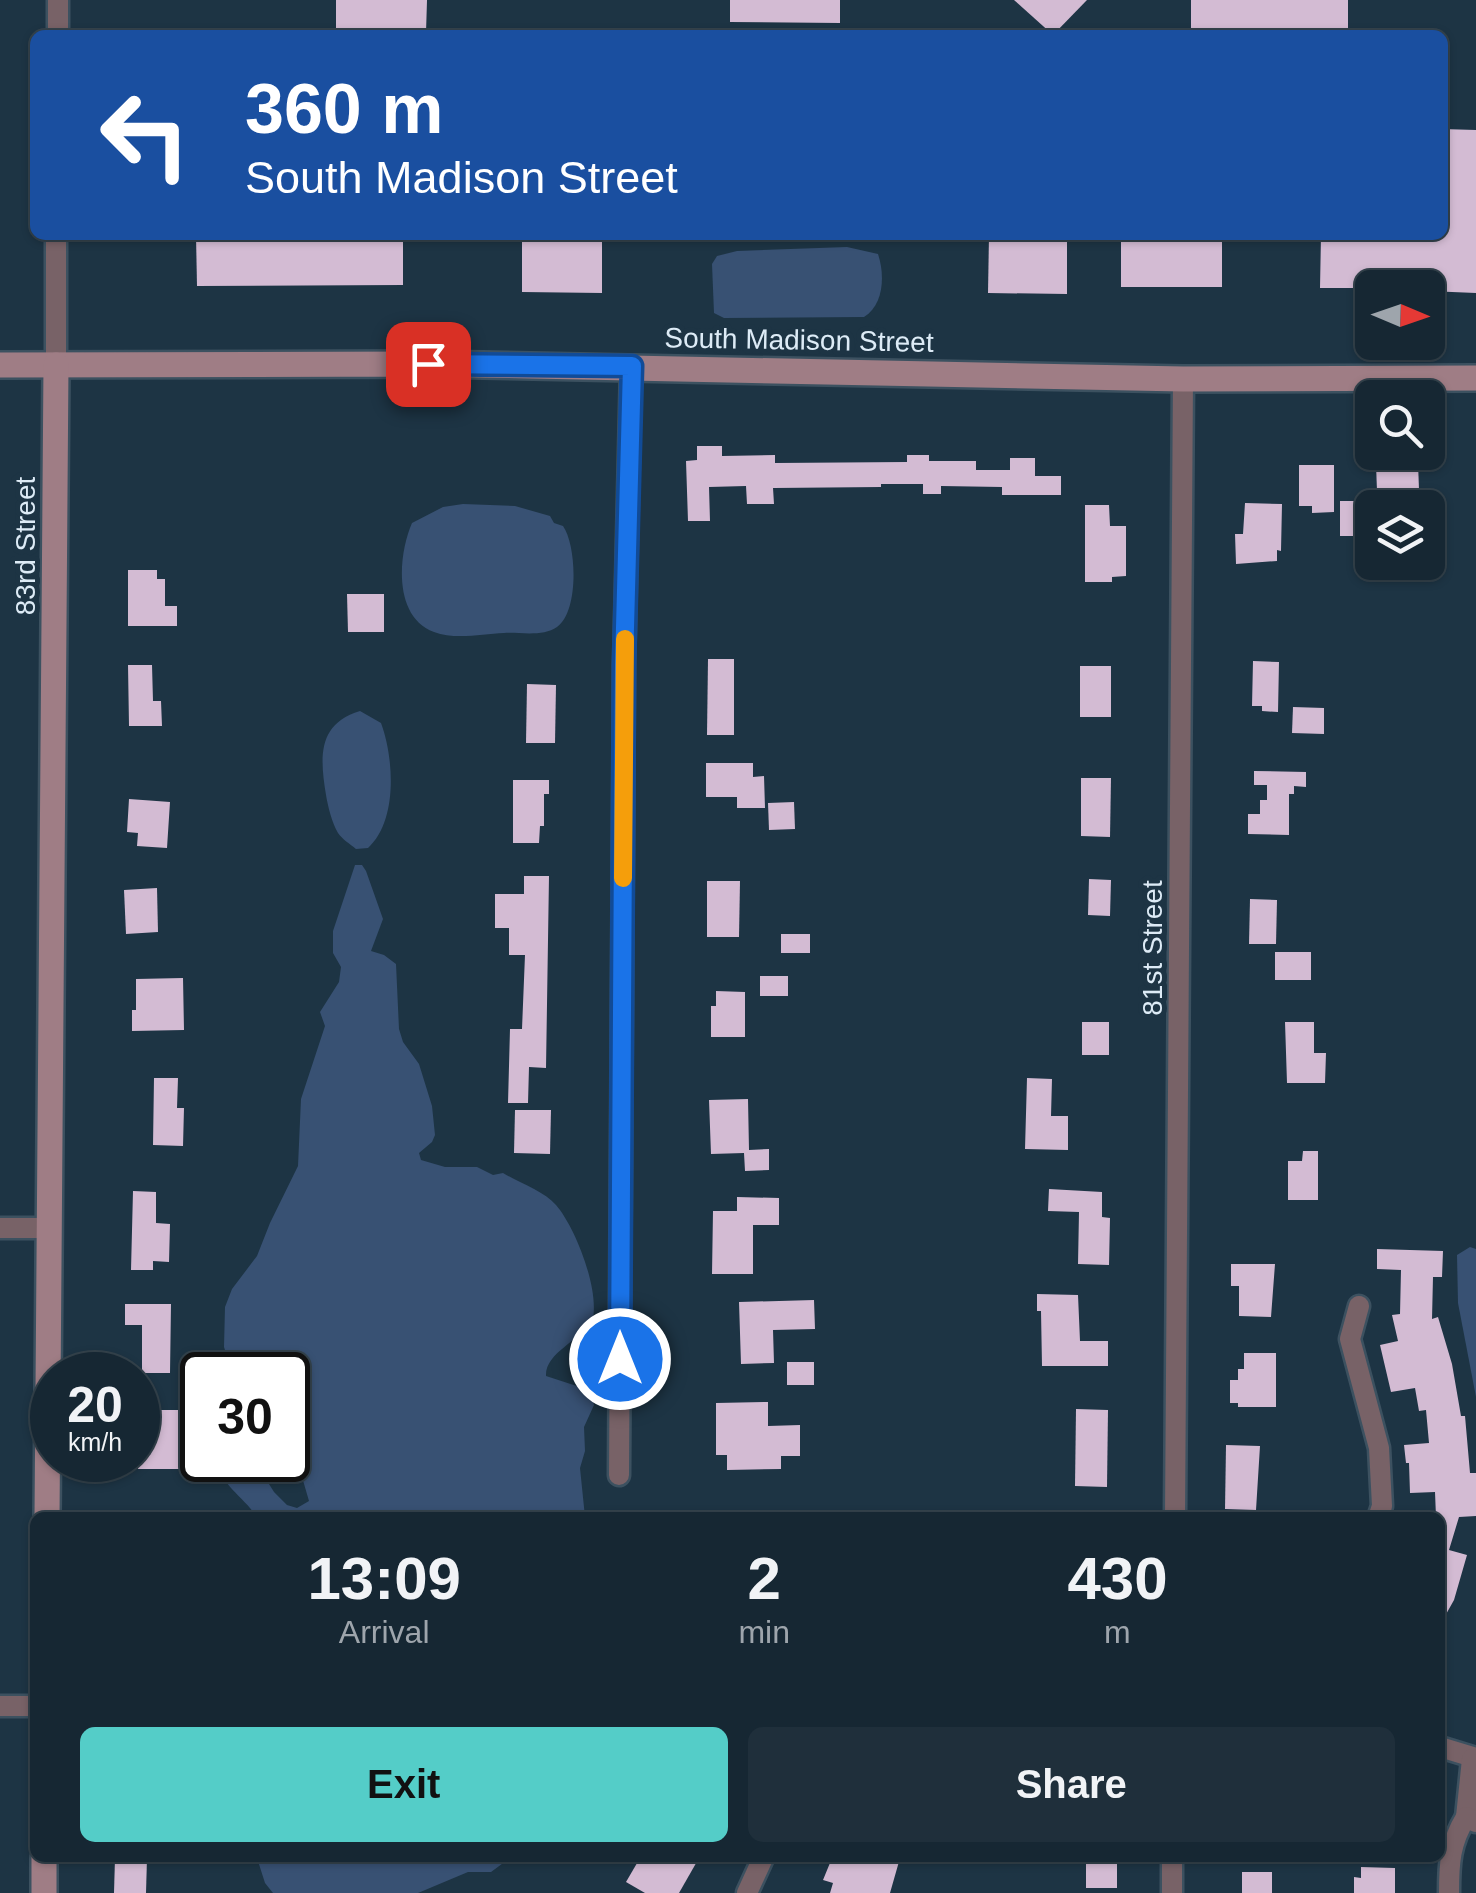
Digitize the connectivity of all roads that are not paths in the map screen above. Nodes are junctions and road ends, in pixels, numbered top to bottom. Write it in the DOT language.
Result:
graph roads {
  1 [pos="58,0"];
  2 [pos="58,30"];
  3 [pos="56,240"];
  4 [pos="0,364"];
  5 [pos="56,365"];
  6 [pos="632,366"];
  7 [pos="1476,378"];
  8 [pos="1183,379"];
  9 [pos="0,1228"];
  10 [pos="51,1228"];
  11 [pos="1359,1306"];
  12 [pos="619,1474"];
  13 [pos="48,1512"];
  14 [pos="1175,1512"];
  15 [pos="1380,1512"];
  16 [pos="0,1706"];
  17 [pos="30,1706"];
  18 [pos="1445,1749"];
  19 [pos="1474,1758"];
  20 [pos="1471,1819"];
  21 [pos="44,1862"];
  22 [pos="760,1862"];
  23 [pos="1172,1862"];
  24 [pos="44,1893"];
  25 [pos="747,1893"];
  26 [pos="1172,1893"];
  27 [pos="1449,1893"];
  1 -- 2 [label="street"];
  3 -- 5 [label="street, 83rd Street"];
  4 -- 5 [label="street, South Madison Street"];
  5 -- 6 [label="street, South Madison Street"];
  5 -- 10 [label="street, 83rd Street"];
  6 -- 8 [label="street, South Madison Street"];
  6 -- 12 [label="street"];
  7 -- 8 [label="street, South Madison Street"];
  8 -- 14 [label="street, 81st Street"];
  9 -- 10 [label="street"];
  10 -- 13 [label="street, 83rd Street"];
  11 -- 15 [label="street"];
  16 -- 17 [label="street"];
  18 -- 19 [label="street"];
  19 -- 20 [label="street"];
  20 -- 27 [label="street"];
  21 -- 24 [label="street"];
  22 -- 25 [label="street"];
  23 -- 26 [label="street"];
}
